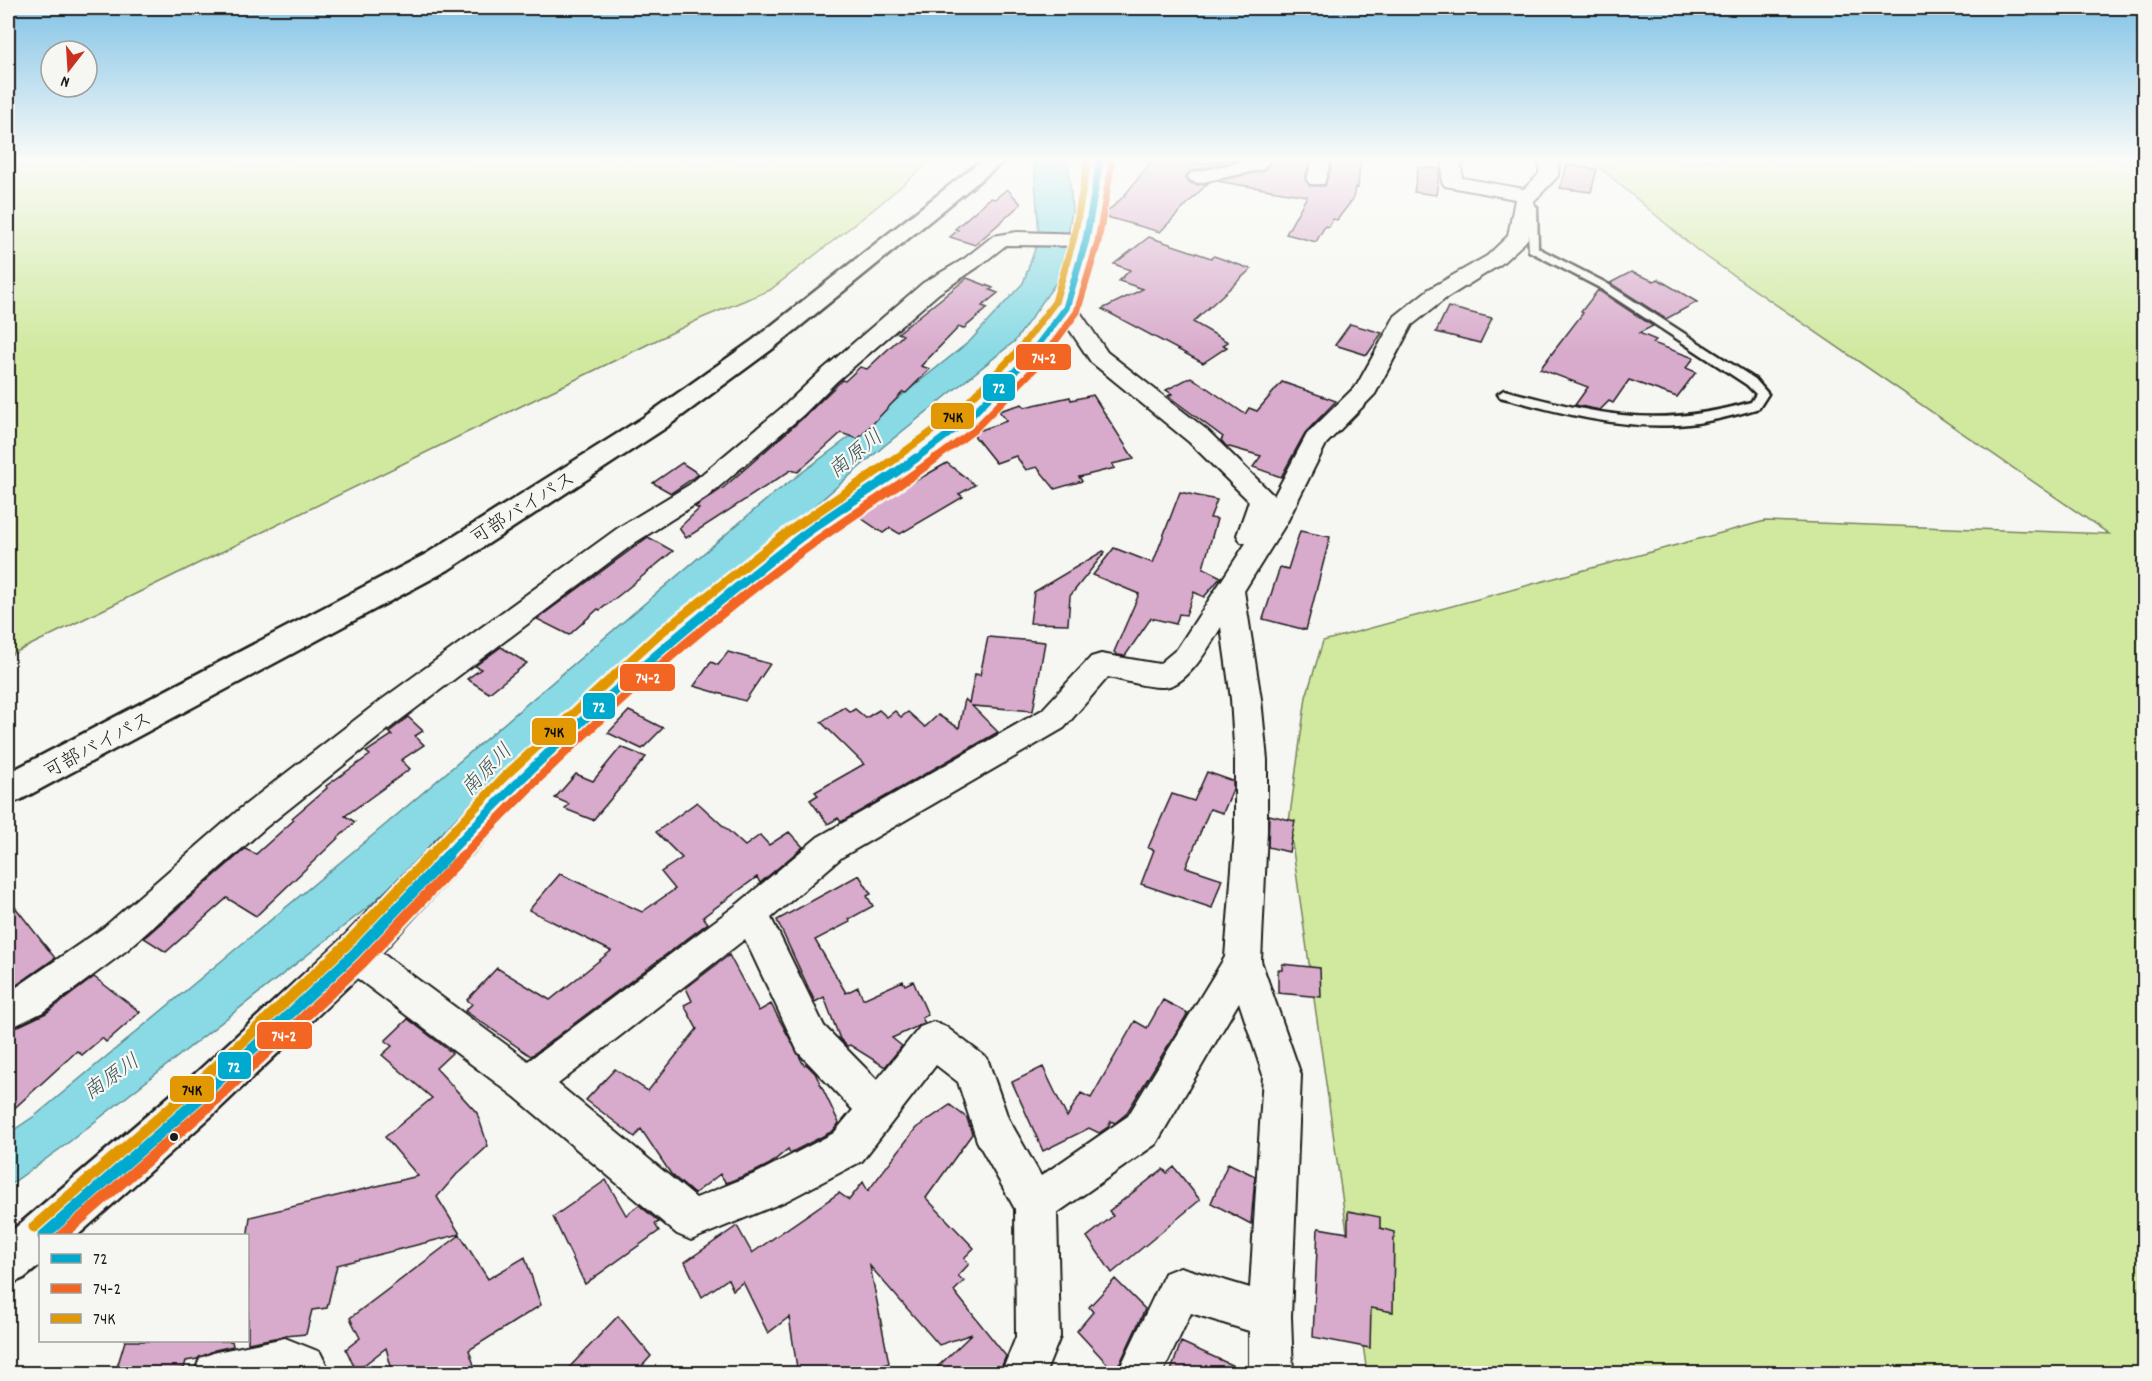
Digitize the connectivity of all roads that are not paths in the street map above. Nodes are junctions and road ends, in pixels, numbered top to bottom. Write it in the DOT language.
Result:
graph roads {
  1 [pos="914,224"];
  2 [pos="1083,224"];
  3 [pos="1521,224"];
  4 [pos="1532,224"];
  5 [pos="1079,241"];
  6 [pos="1066,308"];
  7 [pos="1504,394"];
  8 [pos="1252,556"];
  9 [pos="1230,590"];
  10 [pos="8,790"];
  11 [pos="751,914"];
  12 [pos="354,954"];
  13 [pos="1243,961"];
  14 [pos="8,1012"];
  15 [pos="528,1084"];
  16 [pos="878,1108"];
  17 [pos="1035,1204"];
  18 [pos="43,1234"];
  19 [pos="39,1238"];
  20 [pos="8,1262"];
  21 [pos="1270,1316"];
  22 [pos="216,1374"];
  23 [pos="309,1374"];
  24 [pos="1023,1374"];
  25 [pos="1139,1374"];
  26 [pos="1270,1374"];
  1 -- 10 [label="main road, 可部バイパス"];
  2 -- 5 [label="main road"];
  3 -- 8 [label="street"];
  4 -- 7 [label="lane"];
  5 -- 6 [label="main road"];
  5 -- 14 [label="street"];
  6 -- 8 [label="street"];
  6 -- 12 [label="main road"];
  8 -- 9 [label="street"];
  9 -- 11 [label="street"];
  9 -- 13 [label="street"];
  11 -- 15 [label="street"];
  11 -- 16 [label="street"];
  12 -- 15 [label="street"];
  12 -- 18 [label="main road"];
  13 -- 17 [label="street"];
  13 -- 21 [label="street"];
  15 -- 16 [label="street"];
  16 -- 17 [label="street"];
  17 -- 24 [label="street"];
  19 -- 20 [label="main road"];
  21 -- 25 [label="street"];
  21 -- 26 [label="street"];
  22 -- 23 [label="street"];
}
